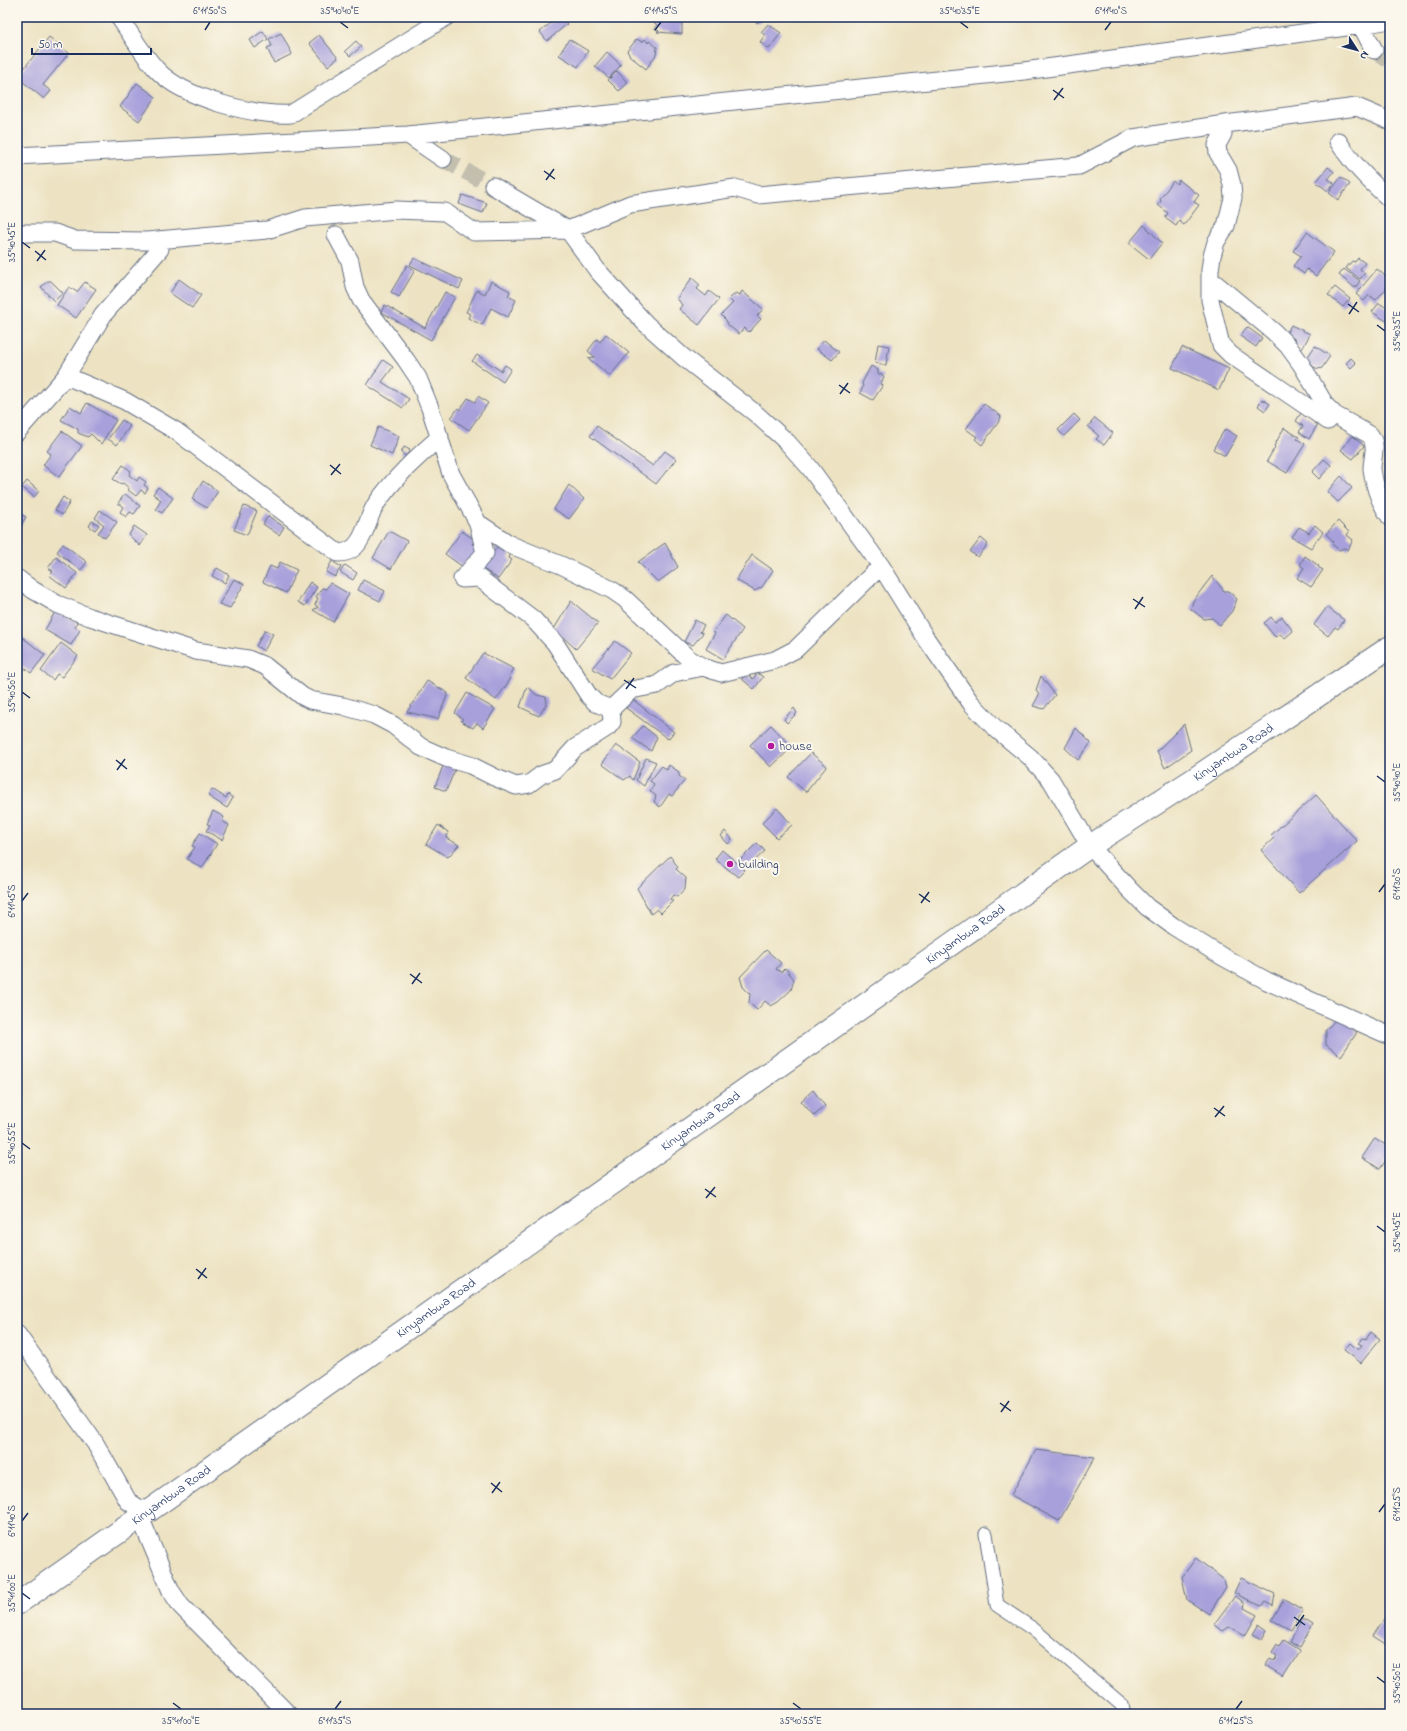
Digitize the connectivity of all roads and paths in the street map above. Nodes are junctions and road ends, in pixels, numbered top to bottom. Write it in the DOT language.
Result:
graph roads {
  1 [pos="119,17"];
  2 [pos="446,17"];
  3 [pos="1390,20"];
  4 [pos="1357,21"];
  5 [pos="1374,50"];
  6 [pos="1390,121"];
  7 [pos="1223,134"];
  8 [pos="408,135"];
  9 [pos="1338,141"];
  10 [pos="17,156"];
  11 [pos="443,159"];
  12 [pos="493,186"];
  13 [pos="1390,199"];
  14 [pos="568,230"];
  15 [pos="17,234"];
  16 [pos="336,235"];
  17 [pos="160,249"];
  18 [pos="1210,279"];
  19 [pos="66,376"];
  20 [pos="1328,421"];
  21 [pos="17,432"];
  22 [pos="440,437"];
  23 [pos="1390,517"];
  24 [pos="478,523"];
  25 [pos="881,566"];
  26 [pos="17,578"];
  27 [pos="1390,647"];
  28 [pos="703,667"];
  29 [pos="612,710"];
  30 [pos="1090,846"];
  31 [pos="1390,1036"];
  32 [pos="17,1334"];
  33 [pos="145,1514"];
  34 [pos="986,1534"];
  35 [pos="17,1604"];
  36 [pos="288,1714"];
  37 [pos="1124,1714"];
  1 -- 2 [label="street"];
  3 -- 4 [label="street"];
  4 -- 5 [label="street"];
  4 -- 8 [label="street"];
  6 -- 14 [label="street"];
  7 -- 18 [label="street"];
  8 -- 10 [label="street"];
  8 -- 11 [label="street"];
  9 -- 13 [label="street"];
  12 -- 14 [label="street"];
  14 -- 15 [label="street"];
  14 -- 25 [label="street"];
  16 -- 22 [label="street"];
  17 -- 19 [label="street"];
  18 -- 20 [label="street"];
  18 -- 23 [label="street"];
  19 -- 21 [label="street"];
  19 -- 22 [label="street"];
  22 -- 24 [label="street"];
  24 -- 28 [label="street"];
  24 -- 29 [label="street"];
  25 -- 28 [label="street"];
  25 -- 30 [label="street"];
  26 -- 29 [label="street"];
  27 -- 30 [label="street, Kinyambwa Road"];
  28 -- 29 [label="street"];
  30 -- 31 [label="street"];
  30 -- 33 [label="street, Kinyambwa Road"];
  32 -- 33 [label="street"];
  33 -- 35 [label="street, Kinyambwa Road"];
  33 -- 36 [label="street"];
  34 -- 37 [label="street"];
}
